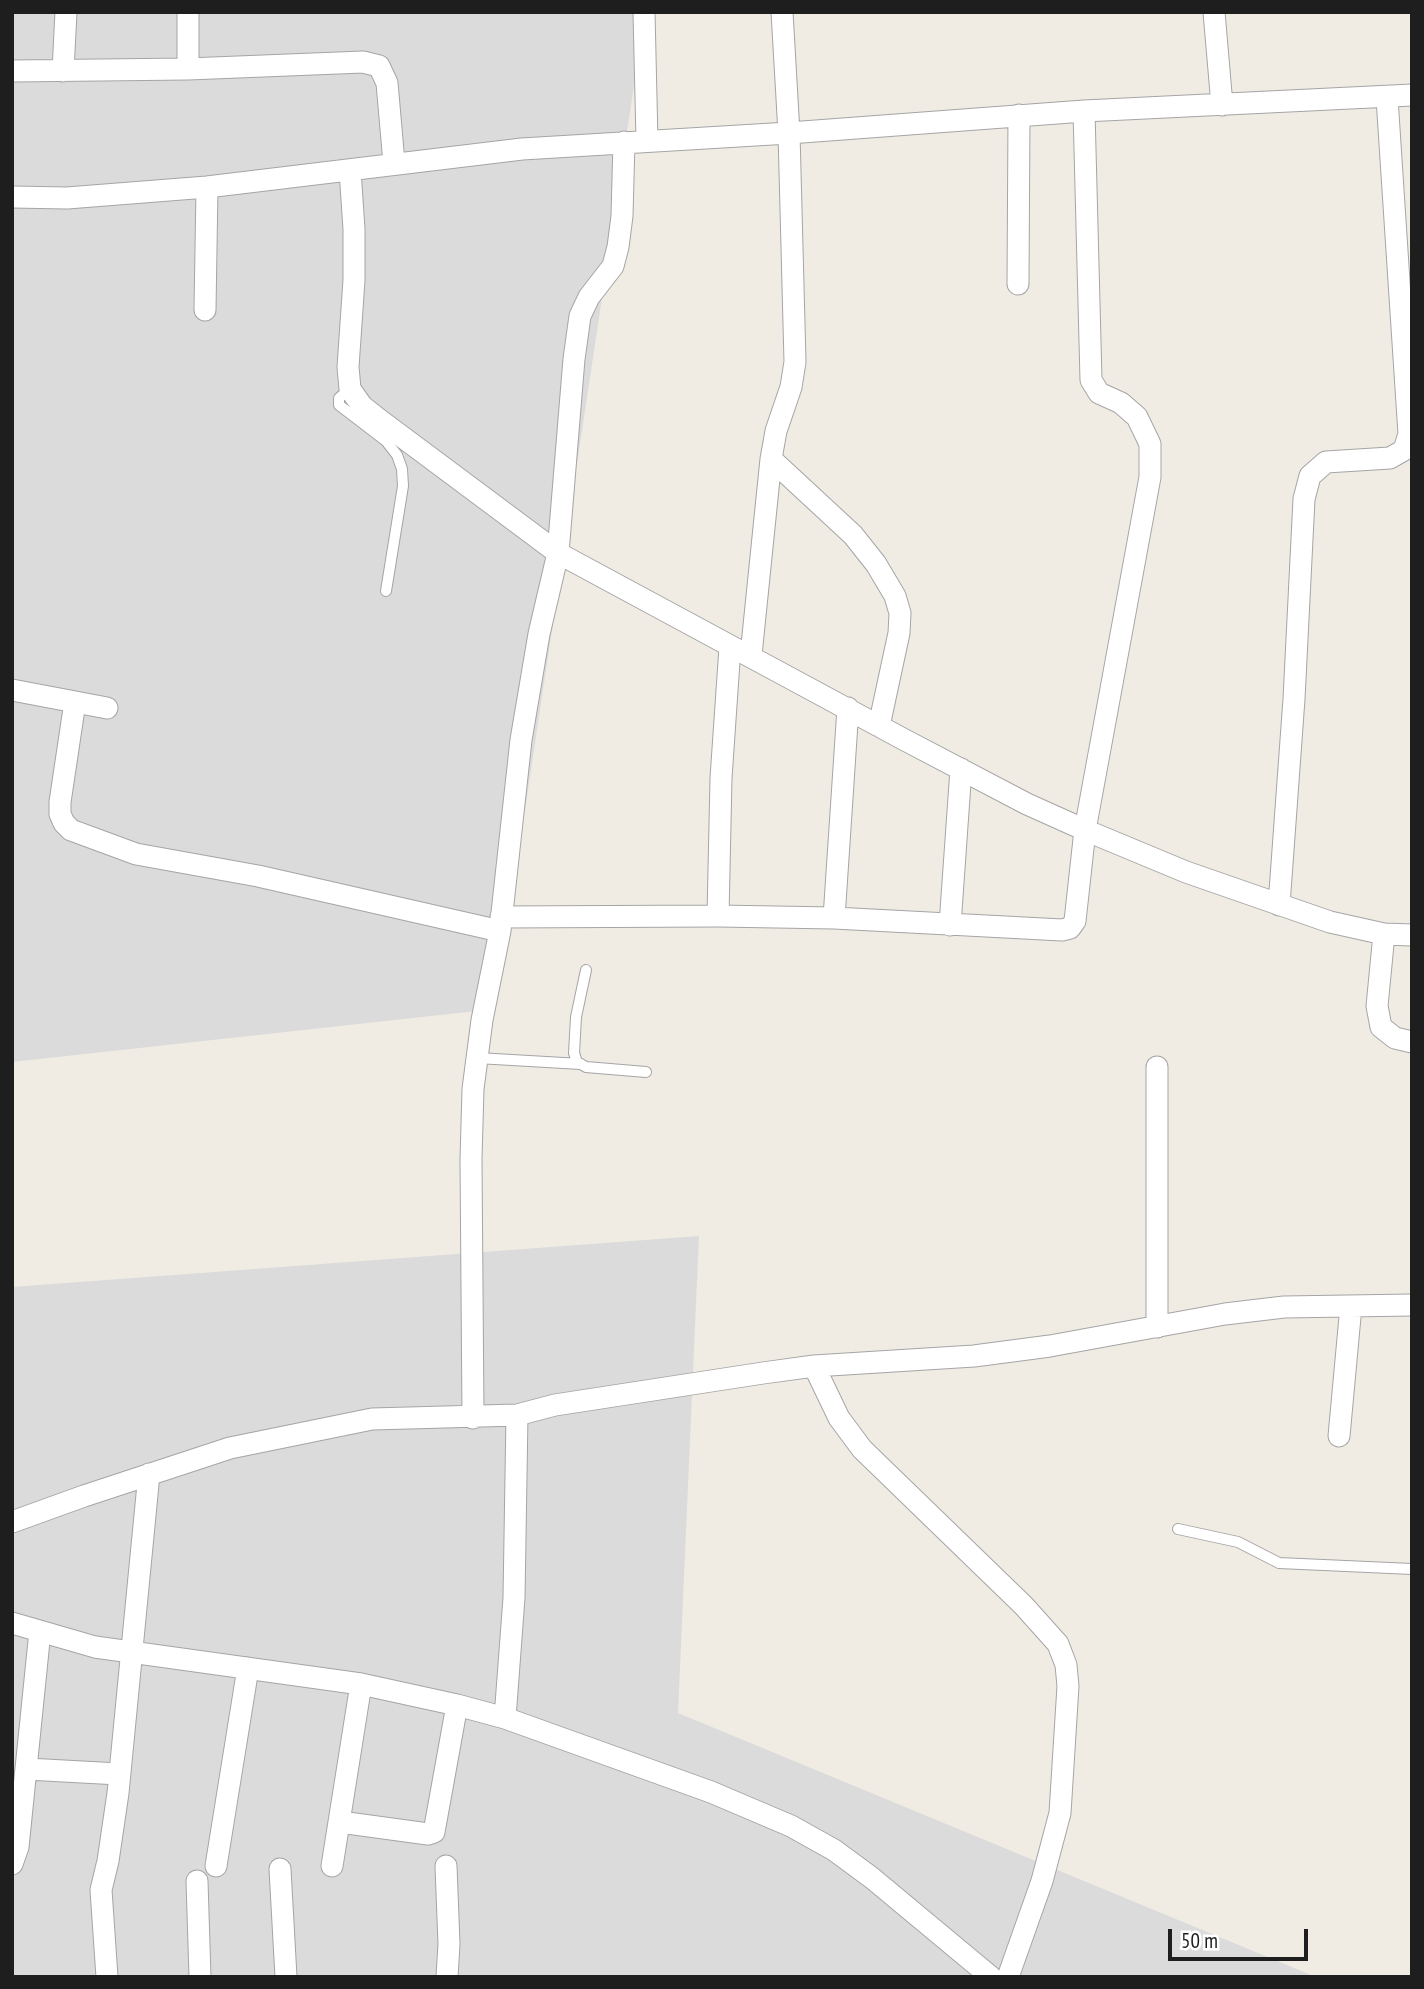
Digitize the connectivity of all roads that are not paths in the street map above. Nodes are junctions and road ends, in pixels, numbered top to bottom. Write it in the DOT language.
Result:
graph roads {
  1 [pos="66,12"];
  2 [pos="188,12"];
  3 [pos="644,12"];
  4 [pos="782,12"];
  5 [pos="1214,12"];
  6 [pos="188,69"];
  7 [pos="12,71"];
  8 [pos="63,71"];
  9 [pos="1412,95"];
  10 [pos="1387,97"];
  11 [pos="1222,105"];
  12 [pos="1084,111"];
  13 [pos="1019,115"];
  14 [pos="789,133"];
  15 [pos="647,141"];
  16 [pos="624,142"];
  17 [pos="394,163"];
  18 [pos="350,170"];
  19 [pos="207,187"];
  20 [pos="12,197"];
  21 [pos="1018,284"];
  22 [pos="205,310"];
  23 [pos="350,389"];
  24 [pos="771,459"];
  25 [pos="558,554"];
  26 [pos="386,592"];
  27 [pos="730,648"];
  28 [pos="751,655"];
  29 [pos="12,690"];
  30 [pos="75,702"];
  31 [pos="107,708"];
  32 [pos="848,709"];
  33 [pos="879,726"];
  34 [pos="961,769"];
  35 [pos="1085,830"];
  36 [pos="1279,905"];
  37 [pos="718,916"];
  38 [pos="834,918"];
  39 [pos="500,924"];
  40 [pos="950,925"];
  41 [pos="1384,933"];
  42 [pos="1412,935"];
  43 [pos="586,970"];
  44 [pos="1412,1042"];
  45 [pos="477,1058"];
  46 [pos="582,1064"];
  47 [pos="1157,1067"];
  48 [pos="646,1072"];
  49 [pos="1412,1305"];
  50 [pos="1352,1306"];
  51 [pos="1157,1328"];
  52 [pos="814,1366"];
  53 [pos="517,1415"];
  54 [pos="473,1418"];
  55 [pos="1339,1436"];
  56 [pos="149,1474"];
  57 [pos="12,1522"];
  58 [pos="1178,1529"];
  59 [pos="1412,1569"];
  60 [pos="12,1623"];
  61 [pos="40,1631"];
  62 [pos="131,1654"];
  63 [pos="248,1668"];
  64 [pos="361,1684"];
  65 [pos="457,1705"];
  66 [pos="505,1718"];
  67 [pos="27,1769"];
  68 [pos="119,1774"];
  69 [pos="340,1822"];
  70 [pos="12,1864"];
  71 [pos="216,1866"];
  72 [pos="332,1866"];
  73 [pos="446,1866"];
  74 [pos="280,1869"];
  75 [pos="197,1881"];
  76 [pos="983,1974"];
  77 [pos="107,1977"];
  78 [pos="200,1977"];
  79 [pos="286,1977"];
  80 [pos="447,1977"];
  81 [pos="1008,1977"];
  1 -- 8 [label="street"];
  2 -- 6 [label="street"];
  3 -- 15 [label="street"];
  4 -- 14 [label="street"];
  5 -- 11 [label="street"];
  6 -- 8 [label="street"];
  6 -- 17 [label="street"];
  7 -- 8 [label="street"];
  9 -- 10 [label="street"];
  10 -- 11 [label="street"];
  10 -- 36 [label="street"];
  11 -- 12 [label="street"];
  12 -- 13 [label="street"];
  12 -- 35 [label="street"];
  13 -- 14 [label="street"];
  13 -- 21 [label="street"];
  14 -- 15 [label="street"];
  14 -- 24 [label="street"];
  15 -- 16 [label="street"];
  16 -- 17 [label="street"];
  16 -- 25 [label="street"];
  17 -- 18 [label="street"];
  18 -- 19 [label="street"];
  18 -- 23 [label="street"];
  19 -- 20 [label="street"];
  19 -- 22 [label="street"];
  23 -- 25 [label="street"];
  23 -- 26 [label="lane"];
  24 -- 28 [label="street"];
  24 -- 33 [label="street"];
  25 -- 27 [label="street"];
  25 -- 39 [label="street"];
  27 -- 28 [label="street"];
  27 -- 37 [label="street"];
  28 -- 32 [label="street"];
  29 -- 30 [label="street"];
  30 -- 31 [label="street"];
  30 -- 39 [label="street"];
  32 -- 33 [label="street"];
  32 -- 38 [label="street"];
  33 -- 34 [label="street"];
  34 -- 35 [label="street"];
  34 -- 40 [label="street"];
  35 -- 36 [label="street"];
  35 -- 40 [label="street"];
  36 -- 41 [label="street"];
  37 -- 38 [label="street"];
  37 -- 39 [label="street"];
  38 -- 40 [label="street"];
  39 -- 45 [label="street"];
  41 -- 42 [label="street"];
  41 -- 44 [label="street"];
  43 -- 46 [label="lane"];
  45 -- 46 [label="lane"];
  45 -- 54 [label="street"];
  46 -- 48 [label="lane"];
  47 -- 51 [label="street"];
  49 -- 50 [label="street"];
  50 -- 51 [label="street"];
  50 -- 55 [label="street"];
  51 -- 52 [label="street"];
  52 -- 53 [label="street"];
  52 -- 81 [label="street"];
  53 -- 54 [label="street"];
  53 -- 66 [label="street"];
  54 -- 56 [label="street"];
  56 -- 57 [label="street"];
  56 -- 62 [label="street"];
  58 -- 59 [label="lane"];
  60 -- 61 [label="street"];
  61 -- 62 [label="street"];
  61 -- 67 [label="street"];
  62 -- 63 [label="street"];
  62 -- 68 [label="street"];
  63 -- 64 [label="street"];
  63 -- 71 [label="street"];
  64 -- 65 [label="street"];
  64 -- 69 [label="street"];
  65 -- 66 [label="street"];
  65 -- 69 [label="street"];
  66 -- 76 [label="street"];
  67 -- 68 [label="street"];
  67 -- 70 [label="street"];
  68 -- 77 [label="street"];
  69 -- 72 [label="street"];
  73 -- 80 [label="street"];
  74 -- 79 [label="street"];
  75 -- 78 [label="street"];
}
